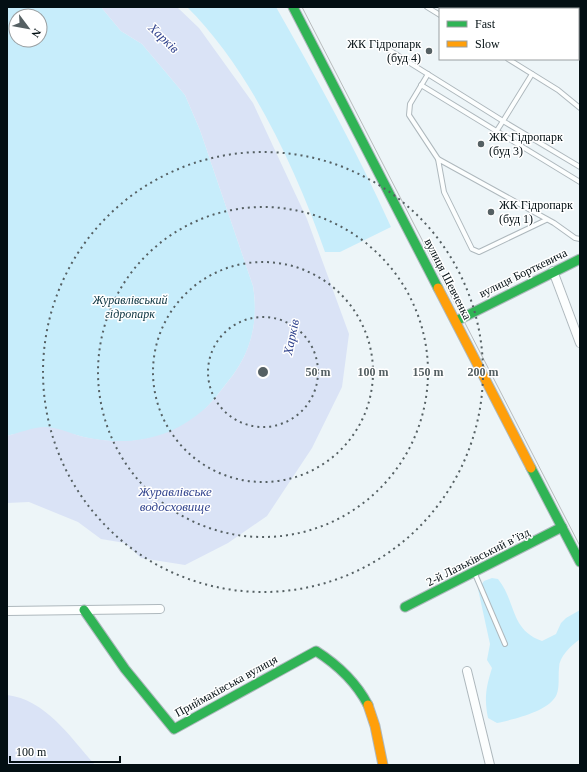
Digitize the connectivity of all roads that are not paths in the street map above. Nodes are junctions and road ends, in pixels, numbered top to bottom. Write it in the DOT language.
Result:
graph roads {
  1 [pos="294,7"];
  2 [pos="427,7"];
  3 [pos="439,15"];
  4 [pos="386,48"];
  5 [pos="510,60"];
  6 [pos="428,74"];
  7 [pos="532,74"];
  8 [pos="421,85"];
  9 [pos="580,108"];
  10 [pos="503,121"];
  11 [pos="496,132"];
  12 [pos="438,159"];
  13 [pos="580,167"];
  14 [pos="580,182"];
  15 [pos="546,220"];
  16 [pos="580,239"];
  17 [pos="580,259"];
  18 [pos="553,271"];
  19 [pos="456,321"];
  20 [pos="580,343"];
  21 [pos="562,528"];
  22 [pos="580,562"];
  23 [pos="474,572"];
  24 [pos="405,607"];
  25 [pos="160,609"];
  26 [pos="7,610"];
  27 [pos="84,610"];
  28 [pos="505,644"];
  29 [pos="467,671"];
  30 [pos="383,765"];
  31 [pos="490,765"];
  1 -- 19 [label="street, вулиця Шевченка"];
  2 -- 3 [label="lane"];
  4 -- 6 [label="lane"];
  5 -- 7 [label="lane"];
  6 -- 8 [label="lane"];
  6 -- 10 [label="lane"];
  7 -- 9 [label="lane"];
  7 -- 10 [label="lane"];
  8 -- 11 [label="lane"];
  8 -- 12 [label="lane"];
  10 -- 11 [label="lane"];
  10 -- 13 [label="lane"];
  11 -- 14 [label="lane"];
  12 -- 15 [label="lane"];
  12 -- 15 [label="lane"];
  15 -- 16 [label="lane"];
  17 -- 18 [label="street, вулиця Борткевича"];
  18 -- 19 [label="street, вулиця Борткевича"];
  18 -- 20 [label="street"];
  19 -- 21 [label="street, вулиця Шевченка"];
  21 -- 22 [label="street, вулиця Шевченка"];
  21 -- 23 [label="street, 2-й Лазьківський в’їзд"];
  23 -- 24 [label="street, 2-й Лазьківський в’їзд"];
  23 -- 28 [label="lane"];
  25 -- 27 [label="street"];
  26 -- 27 [label="street"];
  27 -- 30 [label="street, Приймаківська вулиця"];
  29 -- 31 [label="street"];
}
